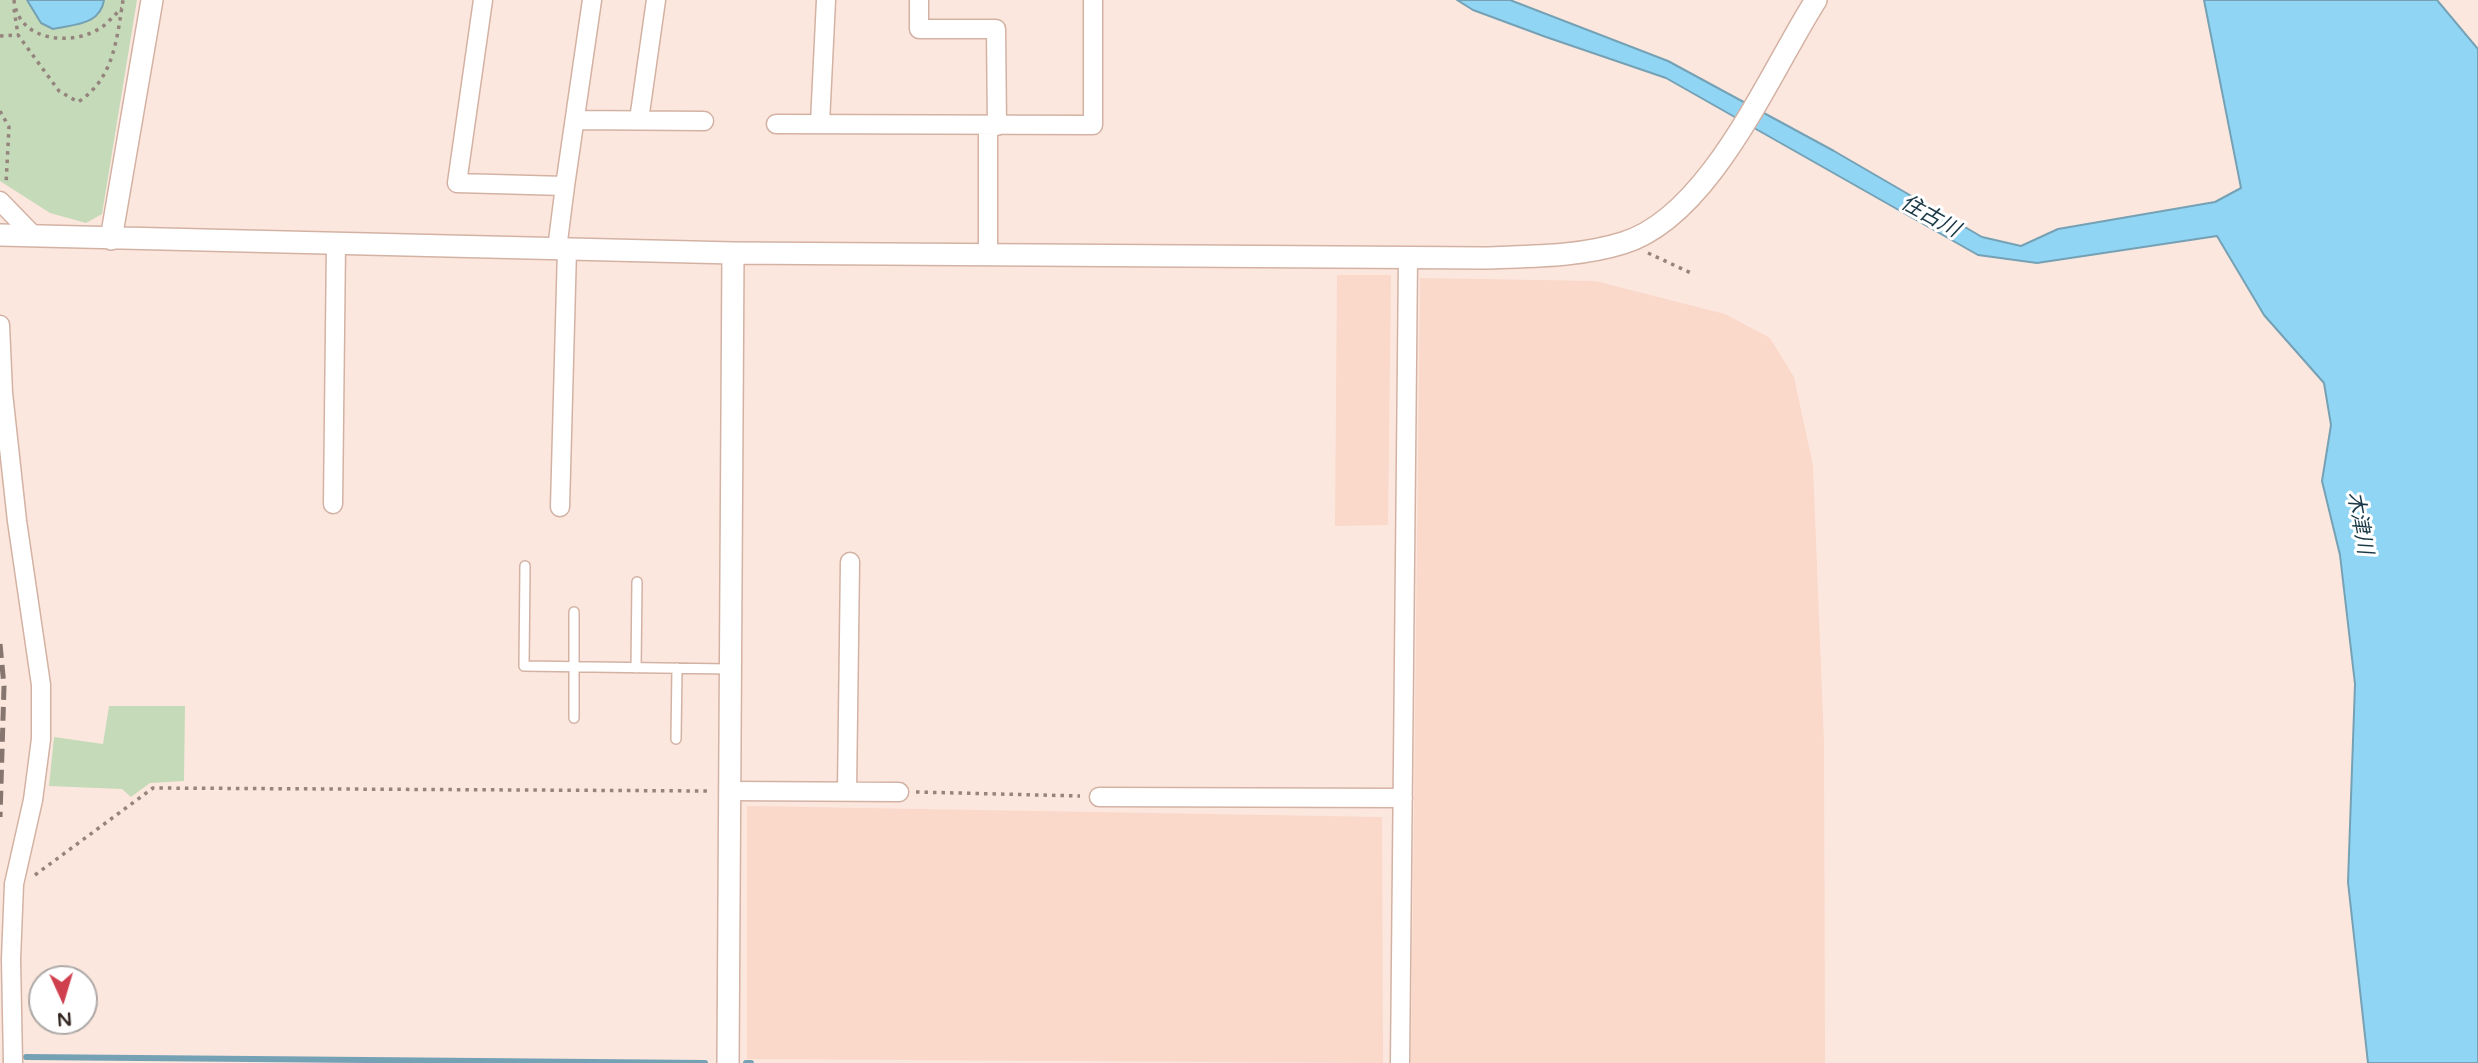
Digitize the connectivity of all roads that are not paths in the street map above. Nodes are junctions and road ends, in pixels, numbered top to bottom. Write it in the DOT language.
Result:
graph roads {
  1 [pos="152,0"];
  2 [pos="483,0"];
  3 [pos="592,0"];
  4 [pos="656,0"];
  5 [pos="826,0"];
  6 [pos="919,0"];
  7 [pos="1093,0"];
  8 [pos="1816,0"];
  9 [pos="575,120"];
  10 [pos="639,120"];
  11 [pos="704,121"];
  12 [pos="820,123"];
  13 [pos="776,124"];
  14 [pos="992,125"];
  15 [pos="565,186"];
  16 [pos="2,204"];
  17 [pos="32,234"];
  18 [pos="0,235"];
  19 [pos="111,239"];
  20 [pos="336,244"];
  21 [pos="562,249"];
  22 [pos="733,253"];
  23 [pos="988,253"];
  24 [pos="1408,258"];
  25 [pos="0,325"];
  26 [pos="1,394"];
  27 [pos="332,504"];
  28 [pos="560,507"];
  29 [pos="850,562"];
  30 [pos="525,566"];
  31 [pos="637,582"];
  32 [pos="574,612"];
  33 [pos="574,667"];
  34 [pos="636,668"];
  35 [pos="677,668"];
  36 [pos="730,669"];
  37 [pos="574,718"];
  38 [pos="676,739"];
  39 [pos="729,791"];
  40 [pos="847,791"];
  41 [pos="900,792"];
  42 [pos="1099,797"];
  43 [pos="1403,798"];
  44 [pos="13,1063"];
  45 [pos="728,1063"];
  46 [pos="1401,1063"];
  1 -- 19 [label="street"];
  2 -- 15 [label="street"];
  3 -- 9 [label="street"];
  4 -- 10 [label="street"];
  5 -- 12 [label="street"];
  6 -- 14 [label="street"];
  7 -- 14 [label="street"];
  8 -- 24 [label="street"];
  9 -- 10 [label="street"];
  9 -- 15 [label="street"];
  10 -- 11 [label="street"];
  12 -- 13 [label="street"];
  12 -- 14 [label="street"];
  14 -- 23 [label="street"];
  15 -- 21 [label="street"];
  16 -- 17 [label="street"];
  17 -- 18 [label="street"];
  17 -- 19 [label="street"];
  19 -- 20 [label="street"];
  20 -- 21 [label="street"];
  20 -- 27 [label="street"];
  21 -- 22 [label="street"];
  21 -- 28 [label="street"];
  22 -- 23 [label="street"];
  22 -- 36 [label="street"];
  23 -- 24 [label="street"];
  24 -- 43 [label="street"];
  25 -- 26 [label="street"];
  26 -- 44 [label="street"];
  29 -- 40 [label="street"];
  30 -- 33 [label="lane"];
  31 -- 34 [label="lane"];
  32 -- 33 [label="lane"];
  33 -- 34 [label="lane"];
  33 -- 37 [label="lane"];
  34 -- 35 [label="lane"];
  35 -- 36 [label="lane"];
  35 -- 38 [label="lane"];
  36 -- 39 [label="street"];
  39 -- 40 [label="street"];
  39 -- 45 [label="street"];
  40 -- 41 [label="street"];
  42 -- 43 [label="street"];
  43 -- 46 [label="street"];
}
